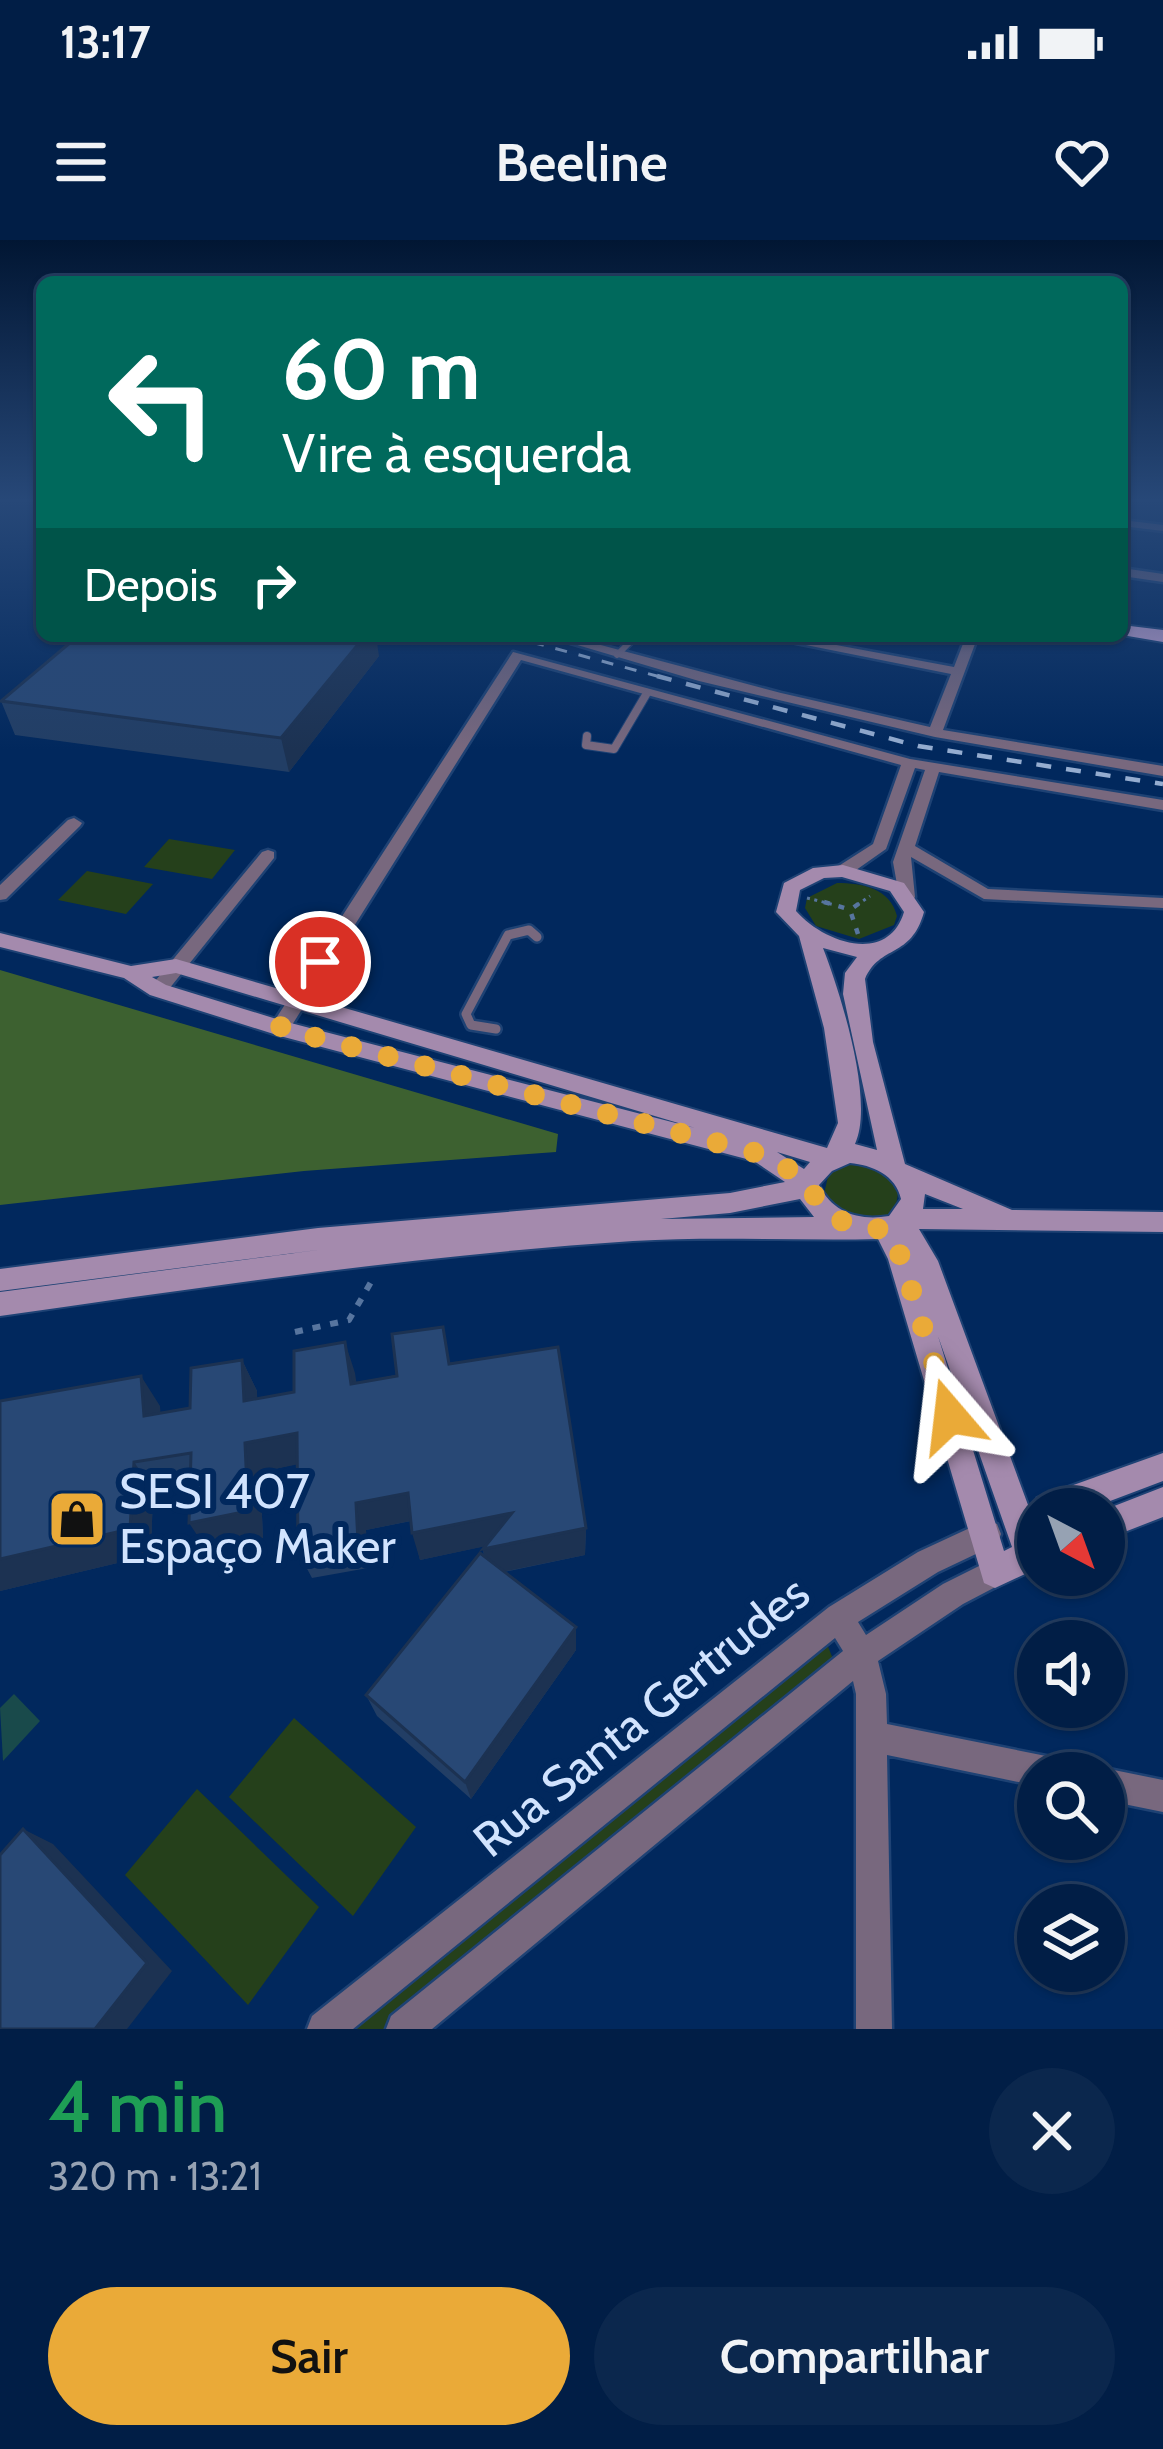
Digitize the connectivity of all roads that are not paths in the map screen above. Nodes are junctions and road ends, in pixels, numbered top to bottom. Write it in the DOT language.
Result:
graph roads {
  1 [pos="1128,631"];
  2 [pos="1163,636"];
  3 [pos="531,642"];
  4 [pos="573,642"];
  5 [pos="629,642"];
  6 [pos="799,642"];
  7 [pos="970,642"];
  8 [pos="518,655"];
  9 [pos="617,655"];
  10 [pos="959,672"];
  11 [pos="647,692"];
  12 [pos="935,733"];
  13 [pos="587,736"];
  14 [pos="909,763"];
  15 [pos="933,768"];
  16 [pos="1163,771"];
  17 [pos="1163,805"];
  18 [pos="74,823"];
  19 [pos="904,846"];
  20 [pos="268,855"];
  21 [pos="843,871"];
  22 [pos="0,895"];
  23 [pos="906,897"];
  24 [pos="1163,903"];
  25 [pos="537,937"];
  26 [pos="808,937"];
  27 [pos="0,940"];
  28 [pos="890,945"];
  29 [pos="176,966"];
  30 [pos="131,973"];
  31 [pos="158,990"];
  32 [pos="296,999"];
  33 [pos="280,1028"];
  34 [pos="496,1029"];
  35 [pos="833,1158"];
  36 [pos="899,1170"];
  37 [pos="805,1185"];
  38 [pos="1039,1221"];
  39 [pos="1163,1222"];
  40 [pos="897,1223"];
  41 [pos="853,1228"];
  42 [pos="0,1280"];
  43 [pos="0,1304"];
  44 [pos="1163,1467"];
  45 [pos="1106,1488"];
  46 [pos="1163,1502"];
  47 [pos="1125,1517"];
  48 [pos="1013,1523"];
  49 [pos="1017,1561"];
  50 [pos="995,1573"];
  51 [pos="839,1617"];
  52 [pos="862,1655"];
  53 [pos="874,1737"];
  54 [pos="1017,1766"];
  55 [pos="1125,1788"];
  56 [pos="1163,1796"];
  57 [pos="325,2029"];
  58 [pos="404,2029"];
  59 [pos="874,2029"];
  1 -- 2 [label="main road"];
  3 -- 8 [label="street"];
  4 -- 9 [label="street"];
  5 -- 9 [label="lane"];
  6 -- 10 [label="street"];
  7 -- 10 [label="street"];
  8 -- 11 [label="street"];
  8 -- 32 [label="street"];
  9 -- 12 [label="street"];
  10 -- 12 [label="street"];
  11 -- 13 [label="lane"];
  11 -- 14 [label="street"];
  12 -- 16 [label="street"];
  14 -- 15 [label="street"];
  14 -- 21 [label="street"];
  15 -- 17 [label="street"];
  15 -- 19 [label="street"];
  18 -- 22 [label="street"];
  19 -- 23 [label="street"];
  19 -- 24 [label="street"];
  20 -- 29 [label="street"];
  21 -- 23 [label="street"];
  21 -- 26 [label="street"];
  23 -- 28 [label="street"];
  25 -- 34 [label="lane"];
  26 -- 28 [label="street"];
  26 -- 35 [label="street"];
  27 -- 30 [label="street"];
  28 -- 36 [label="street"];
  29 -- 30 [label="street"];
  29 -- 31 [label="street"];
  29 -- 32 [label="street"];
  30 -- 31 [label="street"];
  31 -- 33 [label="street"];
  32 -- 33 [label="street"];
  32 -- 35 [label="street"];
  33 -- 37 [label="street"];
  35 -- 36 [label="street"];
  35 -- 37 [label="street"];
  36 -- 38 [label="street"];
  36 -- 40 [label="street"];
  37 -- 41 [label="street"];
  37 -- 42 [label="street"];
  38 -- 39 [label="street"];
  38 -- 40 [label="street"];
  40 -- 41 [label="street"];
  40 -- 48 [label="street"];
  41 -- 43 [label="street"];
  44 -- 45 [label="street"];
  46 -- 47 [label="street"];
  48 -- 50 [label="street"];
  48 -- 51 [label="street, Rua Santa Gertrudes"];
  49 -- 50 [label="street"];
  50 -- 52 [label="street"];
  51 -- 52 [label="street"];
  51 -- 57 [label="street, Rua Santa Gertrudes"];
  52 -- 53 [label="street"];
  52 -- 58 [label="street"];
  53 -- 54 [label="street"];
  53 -- 59 [label="street"];
  55 -- 56 [label="street"];
}
